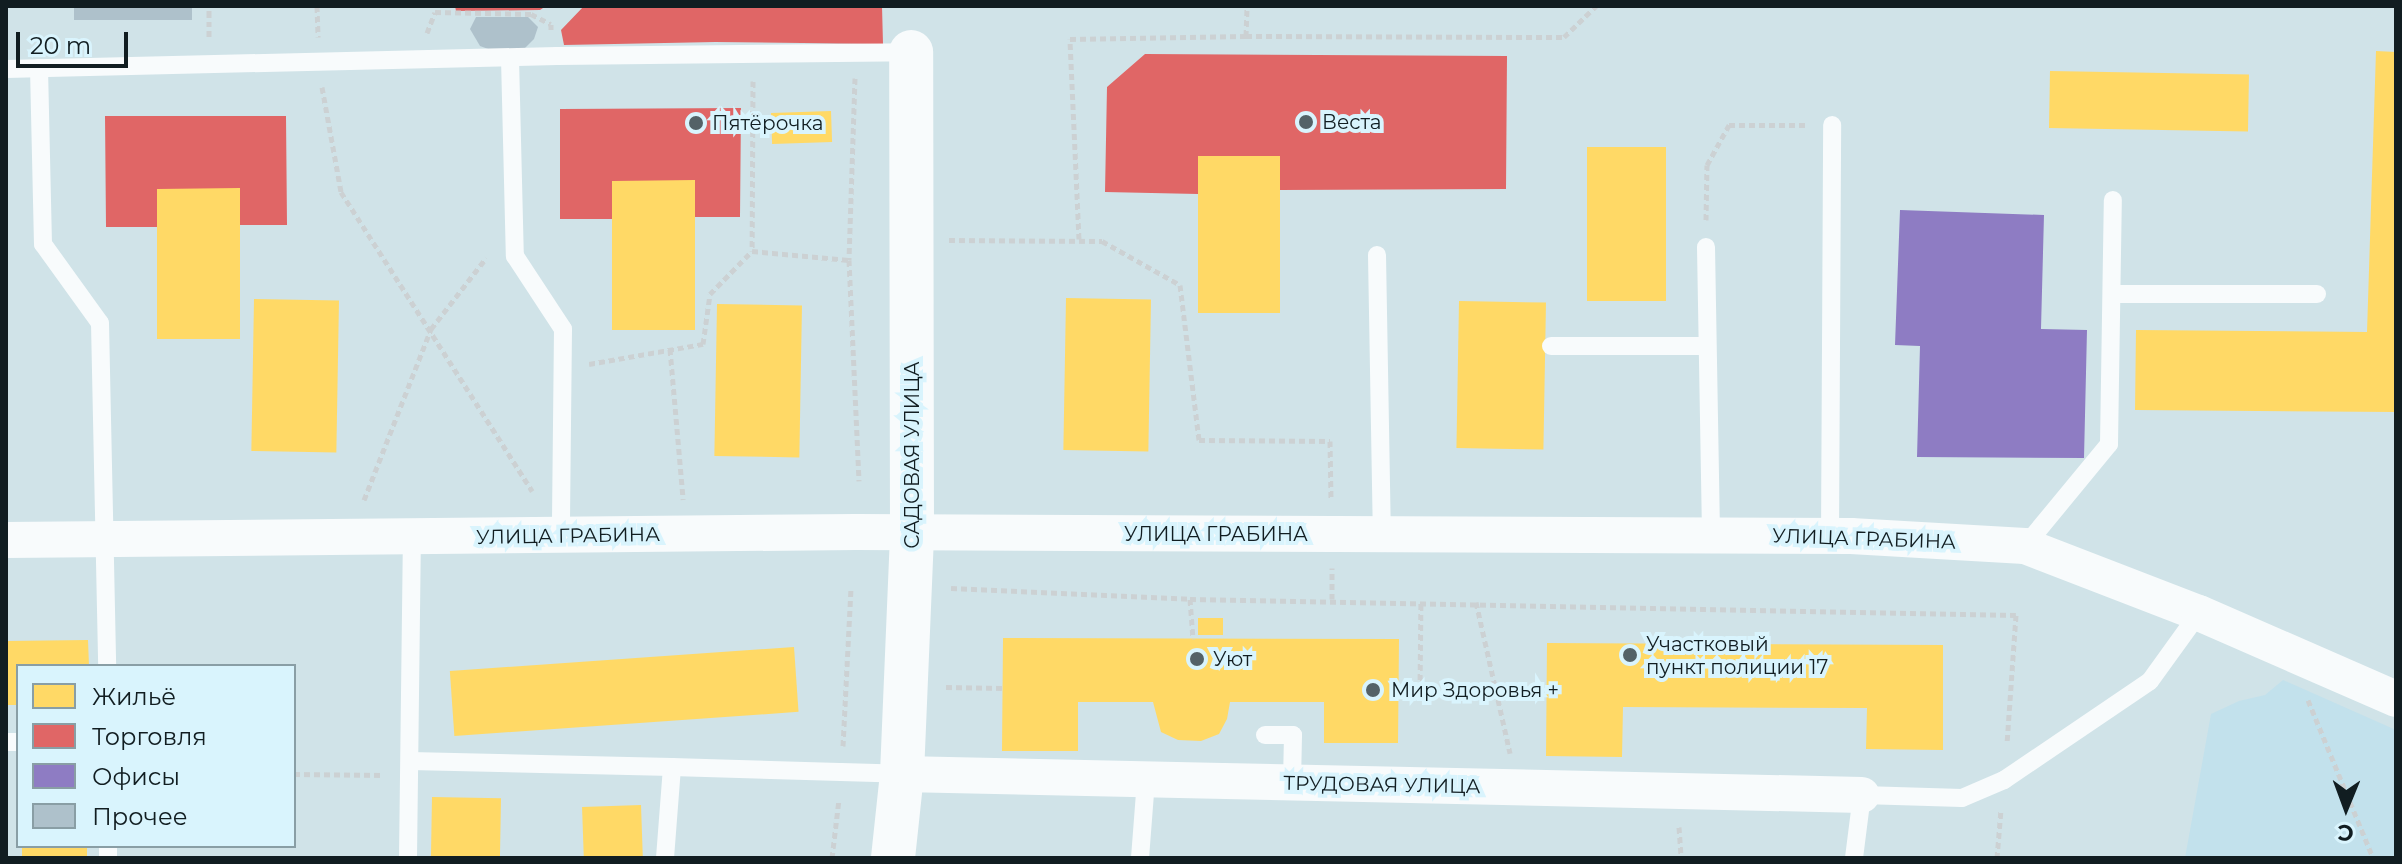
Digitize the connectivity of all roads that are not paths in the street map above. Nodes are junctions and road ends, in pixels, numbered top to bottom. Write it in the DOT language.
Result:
graph roads {
  1 [pos="911,52"];
  2 [pos="510,58"];
  3 [pos="39,68"];
  4 [pos="6,69"];
  5 [pos="1832,125"];
  6 [pos="2113,200"];
  7 [pos="1706,247"];
  8 [pos="1377,255"];
  9 [pos="2112,294"];
  10 [pos="2317,294"];
  11 [pos="1551,346"];
  12 [pos="1707,346"];
  13 [pos="912,533"];
  14 [pos="1382,535"];
  15 [pos="1711,536"];
  16 [pos="412,537"];
  17 [pos="561,537"];
  18 [pos="1830,537"];
  19 [pos="6,540"];
  20 [pos="106,540"];
  21 [pos="2025,546"];
  22 [pos="2199,613"];
  23 [pos="107,664"];
  24 [pos="2396,699"];
  25 [pos="1265,735"];
  26 [pos="672,767"];
  27 [pos="409,768"];
  28 [pos="902,774"];
  29 [pos="1146,780"];
  30 [pos="1292,783"];
  31 [pos="1862,795"];
  32 [pos="408,858"];
  33 [pos="665,858"];
  34 [pos="893,858"];
  35 [pos="1140,858"];
  36 [pos="1854,858"];
  1 -- 2 [label="lane"];
  1 -- 13 [label="street, САДОВАЯ УЛИЦА"];
  2 -- 3 [label="lane"];
  2 -- 17 [label="lane"];
  3 -- 4 [label="lane"];
  3 -- 20 [label="lane"];
  5 -- 18 [label="lane"];
  6 -- 9 [label="lane"];
  7 -- 12 [label="lane"];
  8 -- 14 [label="lane"];
  9 -- 10 [label="lane"];
  9 -- 21 [label="lane"];
  11 -- 12 [label="lane"];
  12 -- 15 [label="lane"];
  13 -- 14 [label="street, УЛИЦА ГРАБИНА"];
  13 -- 17 [label="street, УЛИЦА ГРАБИНА"];
  13 -- 28 [label="street, САДОВАЯ УЛИЦА"];
  14 -- 15 [label="street, УЛИЦА ГРАБИНА"];
  15 -- 18 [label="street, УЛИЦА ГРАБИНА"];
  16 -- 17 [label="street, УЛИЦА ГРАБИНА"];
  16 -- 20 [label="street, УЛИЦА ГРАБИНА"];
  16 -- 27 [label="lane"];
  18 -- 21 [label="street, УЛИЦА ГРАБИНА"];
  19 -- 20 [label="street, УЛИЦА ГРАБИНА"];
  20 -- 23 [label="lane"];
  21 -- 22 [label="street, УЛИЦА ГРАБИНА"];
  22 -- 24 [label="street, УЛИЦА ГРАБИНА"];
  22 -- 31 [label="lane"];
  25 -- 30 [label="lane"];
  26 -- 27 [label="lane"];
  26 -- 28 [label="lane"];
  26 -- 33 [label="lane"];
  27 -- 32 [label="lane"];
  28 -- 29 [label="street, ТРУДОВАЯ УЛИЦА"];
  28 -- 34 [label="street, САДОВАЯ УЛИЦА"];
  29 -- 30 [label="street, ТРУДОВАЯ УЛИЦА"];
  29 -- 35 [label="lane"];
  30 -- 31 [label="street, ТРУДОВАЯ УЛИЦА"];
  31 -- 36 [label="lane"];
}
